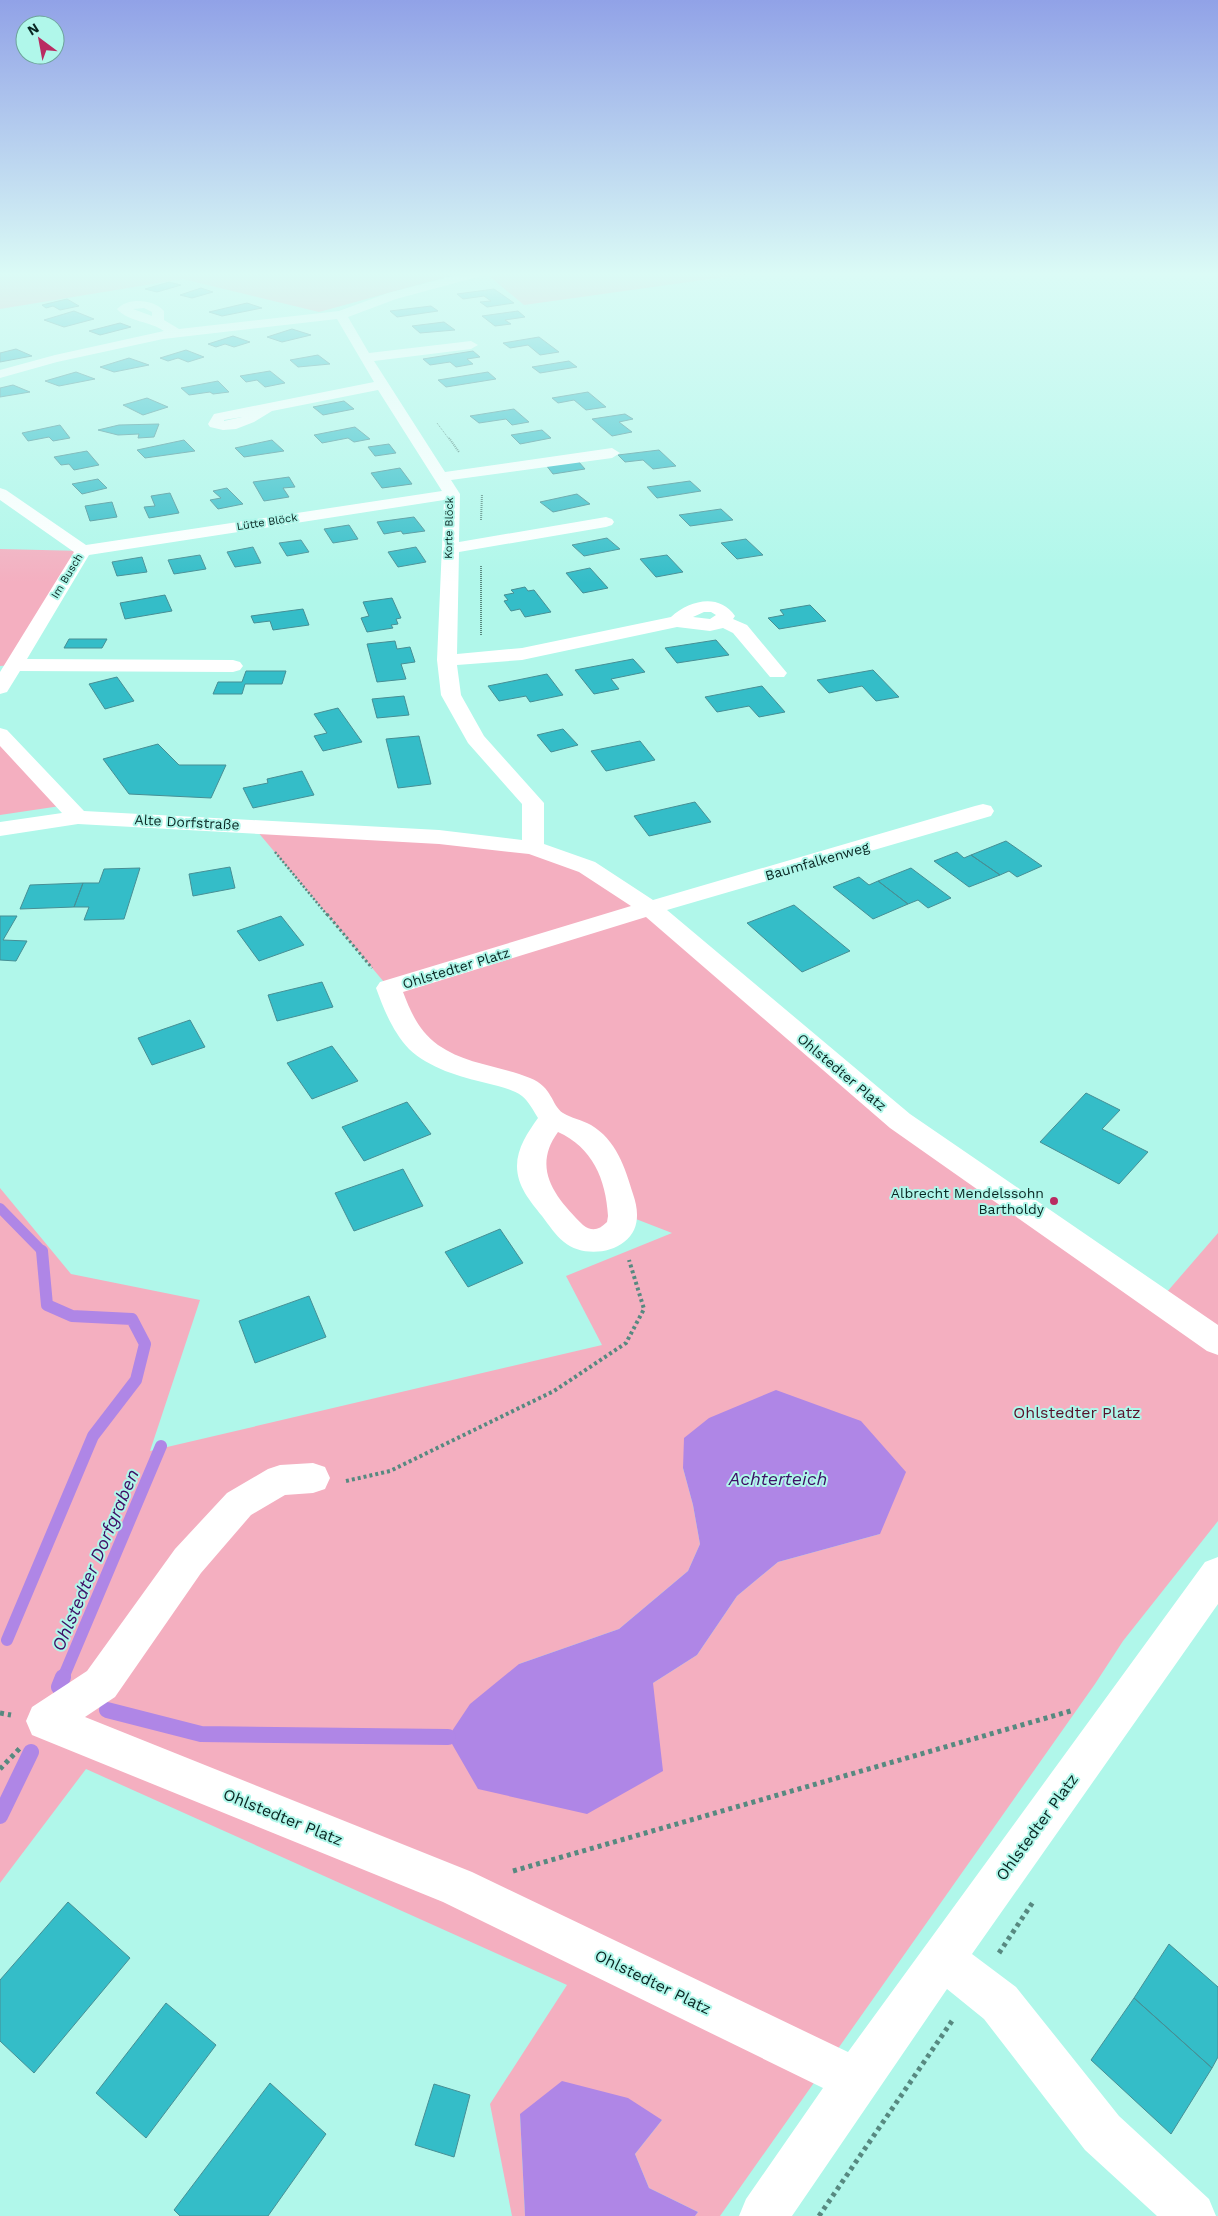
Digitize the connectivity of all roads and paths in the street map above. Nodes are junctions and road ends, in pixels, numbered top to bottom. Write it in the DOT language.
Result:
graph roads {
  1 [pos="377,376"];
  2 [pos="382,385"];
  3 [pos="267,408"];
  4 [pos="612,453"];
  5 [pos="441,477"];
  6 [pos="0,493"];
  7 [pos="452,494"];
  8 [pos="606,522"];
  9 [pos="449,549"];
  10 [pos="83,550"];
  11 [pos="447,660"];
  12 [pos="14,665"];
  13 [pos="233,666"];
  14 [pos="777,673"];
  15 [pos="0,688"];
  16 [pos="0,734"];
  17 [pos="983,811"];
  18 [pos="78,817"];
  19 [pos="252,825"];
  20 [pos="0,829"];
  21 [pos="533,848"];
  22 [pos="650,908"];
  23 [pos="390,988"];
  24 [pos="552,1119"];
  25 [pos="609,1237"];
  26 [pos="1218,1342"];
  27 [pos="313,1478"];
  28 [pos="1218,1574"];
  29 [pos="1132,1694"];
  30 [pos="457,1887"];
  31 [pos="1037,1896"];
  32 [pos="960,1972"];
  33 [pos="856,2080"];
  34 [pos="774,2211"];
  35 [pos="819,2216"];
  36 [pos="1192,2216"];
  1 -- 2 [label="street, Korte Blöck"];
  2 -- 3 [label="street"];
  2 -- 5 [label="street, Korte Blöck"];
  4 -- 5 [label="street"];
  5 -- 7 [label="street, Korte Blöck"];
  6 -- 10 [label="street, Im Busch"];
  7 -- 9 [label="street, Korte Blöck"];
  7 -- 10 [label="street, Lütte Blöck"];
  8 -- 9 [label="street"];
  9 -- 11 [label="street, Korte Blöck"];
  10 -- 12 [label="street, Im Busch"];
  11 -- 14 [label="street"];
  11 -- 21 [label="street, Korte Blöck"];
  12 -- 13 [label="street"];
  12 -- 15 [label="street, Im Busch"];
  16 -- 18 [label="street"];
  17 -- 22 [label="street, Baumfalkenweg"];
  18 -- 19 [label="street, Alte Dorfstraße"];
  18 -- 20 [label="street, Alte Dorfstraße"];
  19 -- 21 [label="street, Ohlstedter Platz"];
  19 -- 23 [label="path, Alte Dorfstraße"];
  21 -- 22 [label="street, Ohlstedter Platz"];
  22 -- 23 [label="street, Ohlstedter Platz"];
  22 -- 26 [label="street, Ohlstedter Platz"];
  23 -- 24 [label="street, Ohlstedter Platz"];
  24 -- 25 [label="street"];
  24 -- 25 [label="street"];
  25 -- 27 [label="path"];
  27 -- 30 [label="street, Ohlstedter Platz"];
  28 -- 29 [label="street, Ohlstedter Platz"];
  29 -- 30 [label="path"];
  29 -- 32 [label="street, Ohlstedter Platz"];
  30 -- 33 [label="street, Ohlstedter Platz"];
  31 -- 32 [label="path"];
  32 -- 33 [label="street, Ohlstedter Platz"];
  32 -- 35 [label="path"];
  32 -- 36 [label="street"];
  33 -- 34 [label="street, Ohlstedter Platz"];
}
